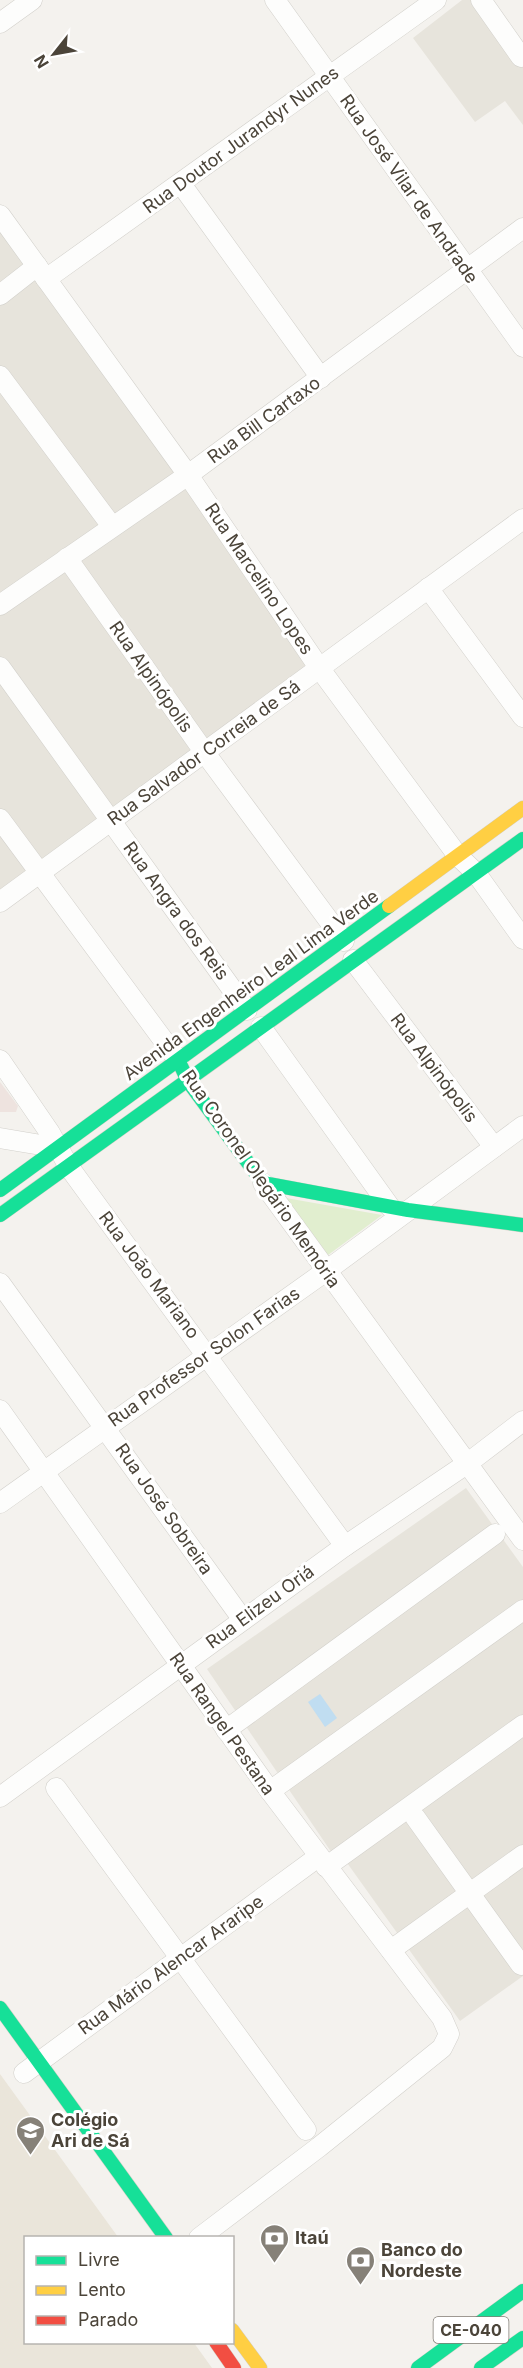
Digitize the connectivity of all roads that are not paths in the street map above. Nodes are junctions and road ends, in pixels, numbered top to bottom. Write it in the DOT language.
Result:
graph roads {
  1 [pos="32,0"];
  2 [pos="275,0"];
  3 [pos="436,0"];
  4 [pos="481,0"];
  5 [pos="0,23"];
  6 [pos="521,57"];
  7 [pos="329,76"];
  8 [pos="181,184"];
  9 [pos="0,215"];
  10 [pos="523,228"];
  11 [pos="466,269"];
  12 [pos="42,273"];
  13 [pos="0,295"];
  14 [pos="523,347"];
  15 [pos="0,376"];
  16 [pos="321,378"];
  17 [pos="188,475"];
  18 [pos="523,519"];
  19 [pos="111,525"];
  20 [pos="67,558"];
  21 [pos="428,588"];
  22 [pos="0,605"];
  23 [pos="0,667"];
  24 [pos="320,669"];
  25 [pos="523,717"];
  26 [pos="205,753"];
  27 [pos="523,808"];
  28 [pos="0,819"];
  29 [pos="111,821"];
  30 [pos="523,839"];
  31 [pos="458,856"];
  32 [pos="40,872"];
  33 [pos="476,873"];
  34 [pos="0,902"];
  35 [pos="523,939"];
  36 [pos="344,941"];
  37 [pos="353,960"];
  38 [pos="247,1010"];
  39 [pos="261,1027"];
  40 [pos="0,1060"];
  41 [pos="178,1060"];
  42 [pos="188,1080"];
  43 [pos="523,1126"];
  44 [pos="0,1138"];
  45 [pos="494,1147"];
  46 [pos="59,1148"];
  47 [pos="69,1167"];
  48 [pos="263,1183"];
  49 [pos="0,1190"];
  50 [pos="399,1209"];
  51 [pos="0,1215"];
  52 [pos="523,1225"];
  53 [pos="326,1271"];
  54 [pos="0,1283"];
  55 [pos="208,1354"];
  56 [pos="0,1410"];
  57 [pos="523,1421"];
  58 [pos="105,1426"];
  59 [pos="468,1463"];
  60 [pos="44,1470"];
  61 [pos="0,1503"];
  62 [pos="495,1534"];
  63 [pos="523,1539"];
  64 [pos="345,1546"];
  65 [pos="523,1610"];
  66 [pos="243,1620"];
  67 [pos="180,1665"];
  68 [pos="523,1725"];
  69 [pos="226,1730"];
  70 [pos="56,1788"];
  71 [pos="270,1791"];
  72 [pos="0,1797"];
  73 [pos="415,1817"];
  74 [pos="523,1855"];
  75 [pos="322,1862"];
  76 [pos="470,1893"];
  77 [pos="391,1950"];
  78 [pos="181,1958"];
  79 [pos="521,1965"];
  80 [pos="0,2008"];
  81 [pos="28,2070"];
  82 [pos="306,2130"];
  83 [pos="164,2236"];
  84 [pos="202,2236"];
  85 [pos="523,2291"];
  86 [pos="234,2333"];
  87 [pos="523,2338"];
  88 [pos="217,2344"];
  89 [pos="234,2368"];
  90 [pos="260,2368"];
  91 [pos="418,2368"];
  92 [pos="481,2368"];
  1 -- 5 [label="street"];
  2 -- 7 [label="street, Rua José Vilar de Andrade"];
  3 -- 7 [label="street, Rua Doutor Jurandyr Nunes"];
  4 -- 6 [label="street"];
  7 -- 8 [label="street, Rua Doutor Jurandyr Nunes"];
  7 -- 11 [label="street, Rua José Vilar de Andrade"];
  8 -- 12 [label="street, Rua Doutor Jurandyr Nunes"];
  8 -- 16 [label="street"];
  9 -- 12 [label="street, Rua Marcelino Lopes"];
  10 -- 11 [label="street, Rua Bill Cartaxo"];
  11 -- 14 [label="street, Rua José Vilar de Andrade"];
  11 -- 16 [label="street, Rua Bill Cartaxo"];
  12 -- 13 [label="street, Rua Doutor Jurandyr Nunes"];
  12 -- 17 [label="street, Rua Marcelino Lopes"];
  15 -- 19 [label="street"];
  16 -- 17 [label="street, Rua Bill Cartaxo"];
  17 -- 19 [label="street, Rua Bill Cartaxo"];
  17 -- 24 [label="street, Rua Marcelino Lopes"];
  18 -- 21 [label="street, Rua Salvador Correia de Sá"];
  19 -- 20 [label="street, Rua Bill Cartaxo"];
  20 -- 22 [label="street, Rua Bill Cartaxo"];
  20 -- 26 [label="street, Rua Alpinópolis"];
  21 -- 24 [label="street, Rua Salvador Correia de Sá"];
  21 -- 25 [label="street"];
  23 -- 29 [label="street, Rua Angra dos Reis"];
  24 -- 26 [label="street, Rua Salvador Correia de Sá"];
  24 -- 31 [label="street, Rua Marcelino Lopes"];
  26 -- 29 [label="street, Rua Salvador Correia de Sá"];
  26 -- 36 [label="street, Rua Alpinópolis"];
  27 -- 31 [label="main road, Avenida Engenheiro Leal Lima Verde"];
  28 -- 32 [label="street, Rua Coronel Olegário Memória"];
  29 -- 32 [label="street, Rua Salvador Correia de Sá"];
  29 -- 38 [label="street, Rua Angra dos Reis"];
  30 -- 33 [label="main road"];
  31 -- 33 [label="street, Rua Marcelino Lopes"];
  31 -- 36 [label="main road, Avenida Engenheiro Leal Lima Verde"];
  32 -- 34 [label="street, Rua Salvador Correia de Sá"];
  32 -- 41 [label="street, Rua Coronel Olegário Memória"];
  33 -- 35 [label="street, Rua Marcelino Lopes"];
  33 -- 37 [label="main road"];
  36 -- 38 [label="main road, Avenida Engenheiro Leal Lima Verde"];
  37 -- 39 [label="main road"];
  37 -- 45 [label="street, Rua Alpinópolis"];
  38 -- 41 [label="main road, Avenida Engenheiro Leal Lima Verde"];
  39 -- 42 [label="main road"];
  39 -- 50 [label="street"];
  40 -- 46 [label="street, Rua João Mariano"];
  41 -- 42 [label="main road, Rua Coronel Olegário Memória"];
  41 -- 46 [label="main road, Avenida Engenheiro Leal Lima Verde"];
  42 -- 47 [label="main road"];
  42 -- 48 [label="main road, Rua Coronel Olegário Memória"];
  43 -- 45 [label="street, Rua Professor Solon Farias"];
  44 -- 46 [label="street"];
  45 -- 50 [label="street, Rua Professor Solon Farias"];
  46 -- 47 [label="street, Rua João Mariano"];
  46 -- 49 [label="main road, Avenida Engenheiro Leal Lima Verde"];
  47 -- 51 [label="main road"];
  47 -- 55 [label="street, Rua João Mariano"];
  48 -- 50 [label="main road"];
  48 -- 53 [label="street, Rua Coronel Olegário Memória"];
  50 -- 52 [label="main road"];
  50 -- 53 [label="street, Rua Professor Solon Farias"];
  53 -- 55 [label="street, Rua Professor Solon Farias"];
  53 -- 59 [label="street, Rua Coronel Olegário Memória"];
  54 -- 58 [label="street, Rua José Sobreira"];
  55 -- 58 [label="street, Rua Professor Solon Farias"];
  55 -- 64 [label="street, Rua João Mariano"];
  56 -- 60 [label="street, Rua Rangel Pestana"];
  57 -- 59 [label="street, Rua Elizeu Oriá"];
  58 -- 60 [label="street, Rua Professor Solon Farias"];
  58 -- 66 [label="street, Rua José Sobreira"];
  59 -- 63 [label="street, Rua Coronel Olegário Memória"];
  59 -- 64 [label="street, Rua Elizeu Oriá"];
  60 -- 61 [label="street, Rua Professor Solon Farias"];
  60 -- 67 [label="street, Rua Rangel Pestana"];
  62 -- 69 [label="street"];
  64 -- 66 [label="street, Rua Elizeu Oriá"];
  65 -- 71 [label="street"];
  66 -- 67 [label="street, Rua Elizeu Oriá"];
  67 -- 69 [label="street, Rua Rangel Pestana"];
  67 -- 72 [label="street, Rua Elizeu Oriá"];
  68 -- 75 [label="street, Rua Mário Alencar Araripe"];
  69 -- 71 [label="street, Rua Rangel Pestana"];
  70 -- 78 [label="street"];
  71 -- 75 [label="street, Rua Rangel Pestana"];
  73 -- 76 [label="street"];
  74 -- 76 [label="street"];
  75 -- 77 [label="street, Rua Rangel Pestana"];
  75 -- 78 [label="street, Rua Mário Alencar Araripe"];
  76 -- 77 [label="street"];
  76 -- 79 [label="street"];
  77 -- 84 [label="street, Rua Rangel Pestana"];
  78 -- 81 [label="street, Rua Mário Alencar Araripe"];
  78 -- 82 [label="street"];
  80 -- 81 [label="main road"];
  81 -- 83 [label="main road"];
  85 -- 91 [label="main road, CE-040"];
  86 -- 90 [label="main road"];
  87 -- 92 [label="main road, CE-040"];
  88 -- 89 [label="main road"];
}
